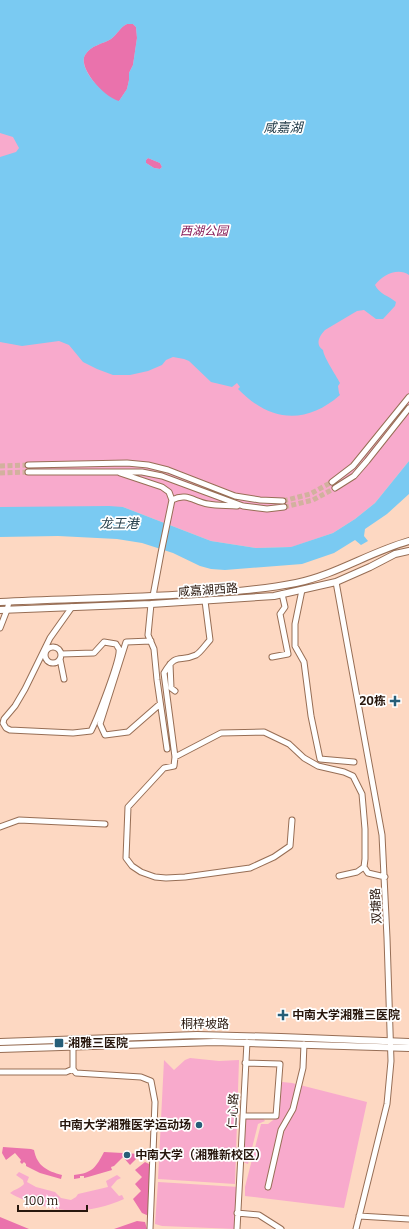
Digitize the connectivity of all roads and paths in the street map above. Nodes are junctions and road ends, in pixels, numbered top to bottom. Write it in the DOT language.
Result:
graph roads {
  1 [pos="409,397"];
  2 [pos="409,408"];
  3 [pos="28,465"];
  4 [pos="116,471"];
  5 [pos="28,472"];
  6 [pos="332,482"];
  7 [pos="336,488"];
  8 [pos="172,500"];
  9 [pos="283,501"];
  10 [pos="243,506"];
  11 [pos="284,508"];
  12 [pos="409,541"];
  13 [pos="409,551"];
  14 [pos="336,582"];
  15 [pos="302,590"];
  16 [pos="282,594"];
  17 [pos="153,596"];
  18 [pos="205,601"];
  19 [pos="0,602"];
  20 [pos="9,602"];
  21 [pos="151,604"];
  22 [pos="72,607"];
  23 [pos="0,610"];
  24 [pos="7,610"];
  25 [pos="0,628"];
  26 [pos="151,641"];
  27 [pos="272,657"];
  28 [pos="170,663"];
  29 [pos="64,678"];
  30 [pos="175,691"];
  31 [pos="160,704"];
  32 [pos="167,749"];
  33 [pos="175,757"];
  34 [pos="354,762"];
  35 [pos="292,820"];
  36 [pos="105,824"];
  37 [pos="0,827"];
  38 [pos="364,867"];
  39 [pos="339,876"];
  40 [pos="385,877"];
  41 [pos="0,1042"];
  42 [pos="247,1042"];
  43 [pos="409,1042"];
  44 [pos="304,1044"];
  45 [pos="391,1044"];
  46 [pos="73,1047"];
  47 [pos="409,1048"];
  48 [pos="0,1049"];
  49 [pos="245,1063"];
  50 [pos="74,1069"];
  51 [pos="0,1072"];
  52 [pos="243,1116"];
  53 [pos="268,1187"];
  54 [pos="237,1213"];
  55 [pos="359,1216"];
  56 [pos="409,1219"];
  57 [pos="150,1229"];
  58 [pos="236,1229"];
  59 [pos="282,1229"];
  60 [pos="356,1229"];
  1 -- 6 [label="street"];
  2 -- 7 [label="street"];
  3 -- 9 [label="street"];
  4 -- 5 [label="street"];
  4 -- 8 [label="street"];
  4 -- 10 [label="street"];
  8 -- 10 [label="street"];
  8 -- 17 [label="street"];
  10 -- 11 [label="street"];
  12 -- 17 [label="main road, 咸嘉湖西路"];
  13 -- 14 [label="main road, 咸嘉湖西路"];
  14 -- 15 [label="main road, 咸嘉湖西路"];
  14 -- 40 [label="street, 双塘路"];
  15 -- 16 [label="main road, 咸嘉湖西路"];
  15 -- 34 [label="street"];
  16 -- 18 [label="main road, 咸嘉湖西路"];
  16 -- 27 [label="street"];
  17 -- 20 [label="main road, 咸嘉湖西路"];
  18 -- 21 [label="main road, 咸嘉湖西路"];
  18 -- 28 [label="street"];
  19 -- 20 [label="main road, 咸嘉湖西路"];
  20 -- 24 [label="street"];
  21 -- 22 [label="main road, 咸嘉湖西路"];
  21 -- 26 [label="street"];
  22 -- 24 [label="main road, 咸嘉湖西路"];
  22 -- 29 [label="street"];
  23 -- 24 [label="main road, 咸嘉湖西路"];
  24 -- 25 [label="street"];
  26 -- 31 [label="street"];
  26 -- 31 [label="street"];
  28 -- 30 [label="street"];
  28 -- 33 [label="street"];
  31 -- 32 [label="street"];
  33 -- 35 [label="street"];
  33 -- 38 [label="street"];
  36 -- 37 [label="street"];
  38 -- 39 [label="street"];
  38 -- 40 [label="street"];
  40 -- 45 [label="street, 双塘路"];
  41 -- 45 [label="main road, 桐梓坡路"];
  42 -- 44 [label="main road, 桐梓坡路"];
  42 -- 46 [label="main road, 桐梓坡路"];
  42 -- 49 [label="street, 仁心路"];
  43 -- 45 [label="main road, 桐梓坡路"];
  44 -- 45 [label="main road, 桐梓坡路"];
  44 -- 53 [label="street"];
  45 -- 47 [label="main road, 桐梓坡路"];
  45 -- 55 [label="street, 双塘路"];
  46 -- 48 [label="main road, 桐梓坡路"];
  46 -- 50 [label="street"];
  49 -- 52 [label="street, 仁心路"];
  49 -- 52 [label="street"];
  50 -- 51 [label="street"];
  50 -- 57 [label="street"];
  52 -- 54 [label="street, 仁心路"];
  54 -- 58 [label="street, 仁心路"];
  54 -- 59 [label="street"];
  55 -- 56 [label="street"];
  55 -- 60 [label="street, 双塘路"];
}
